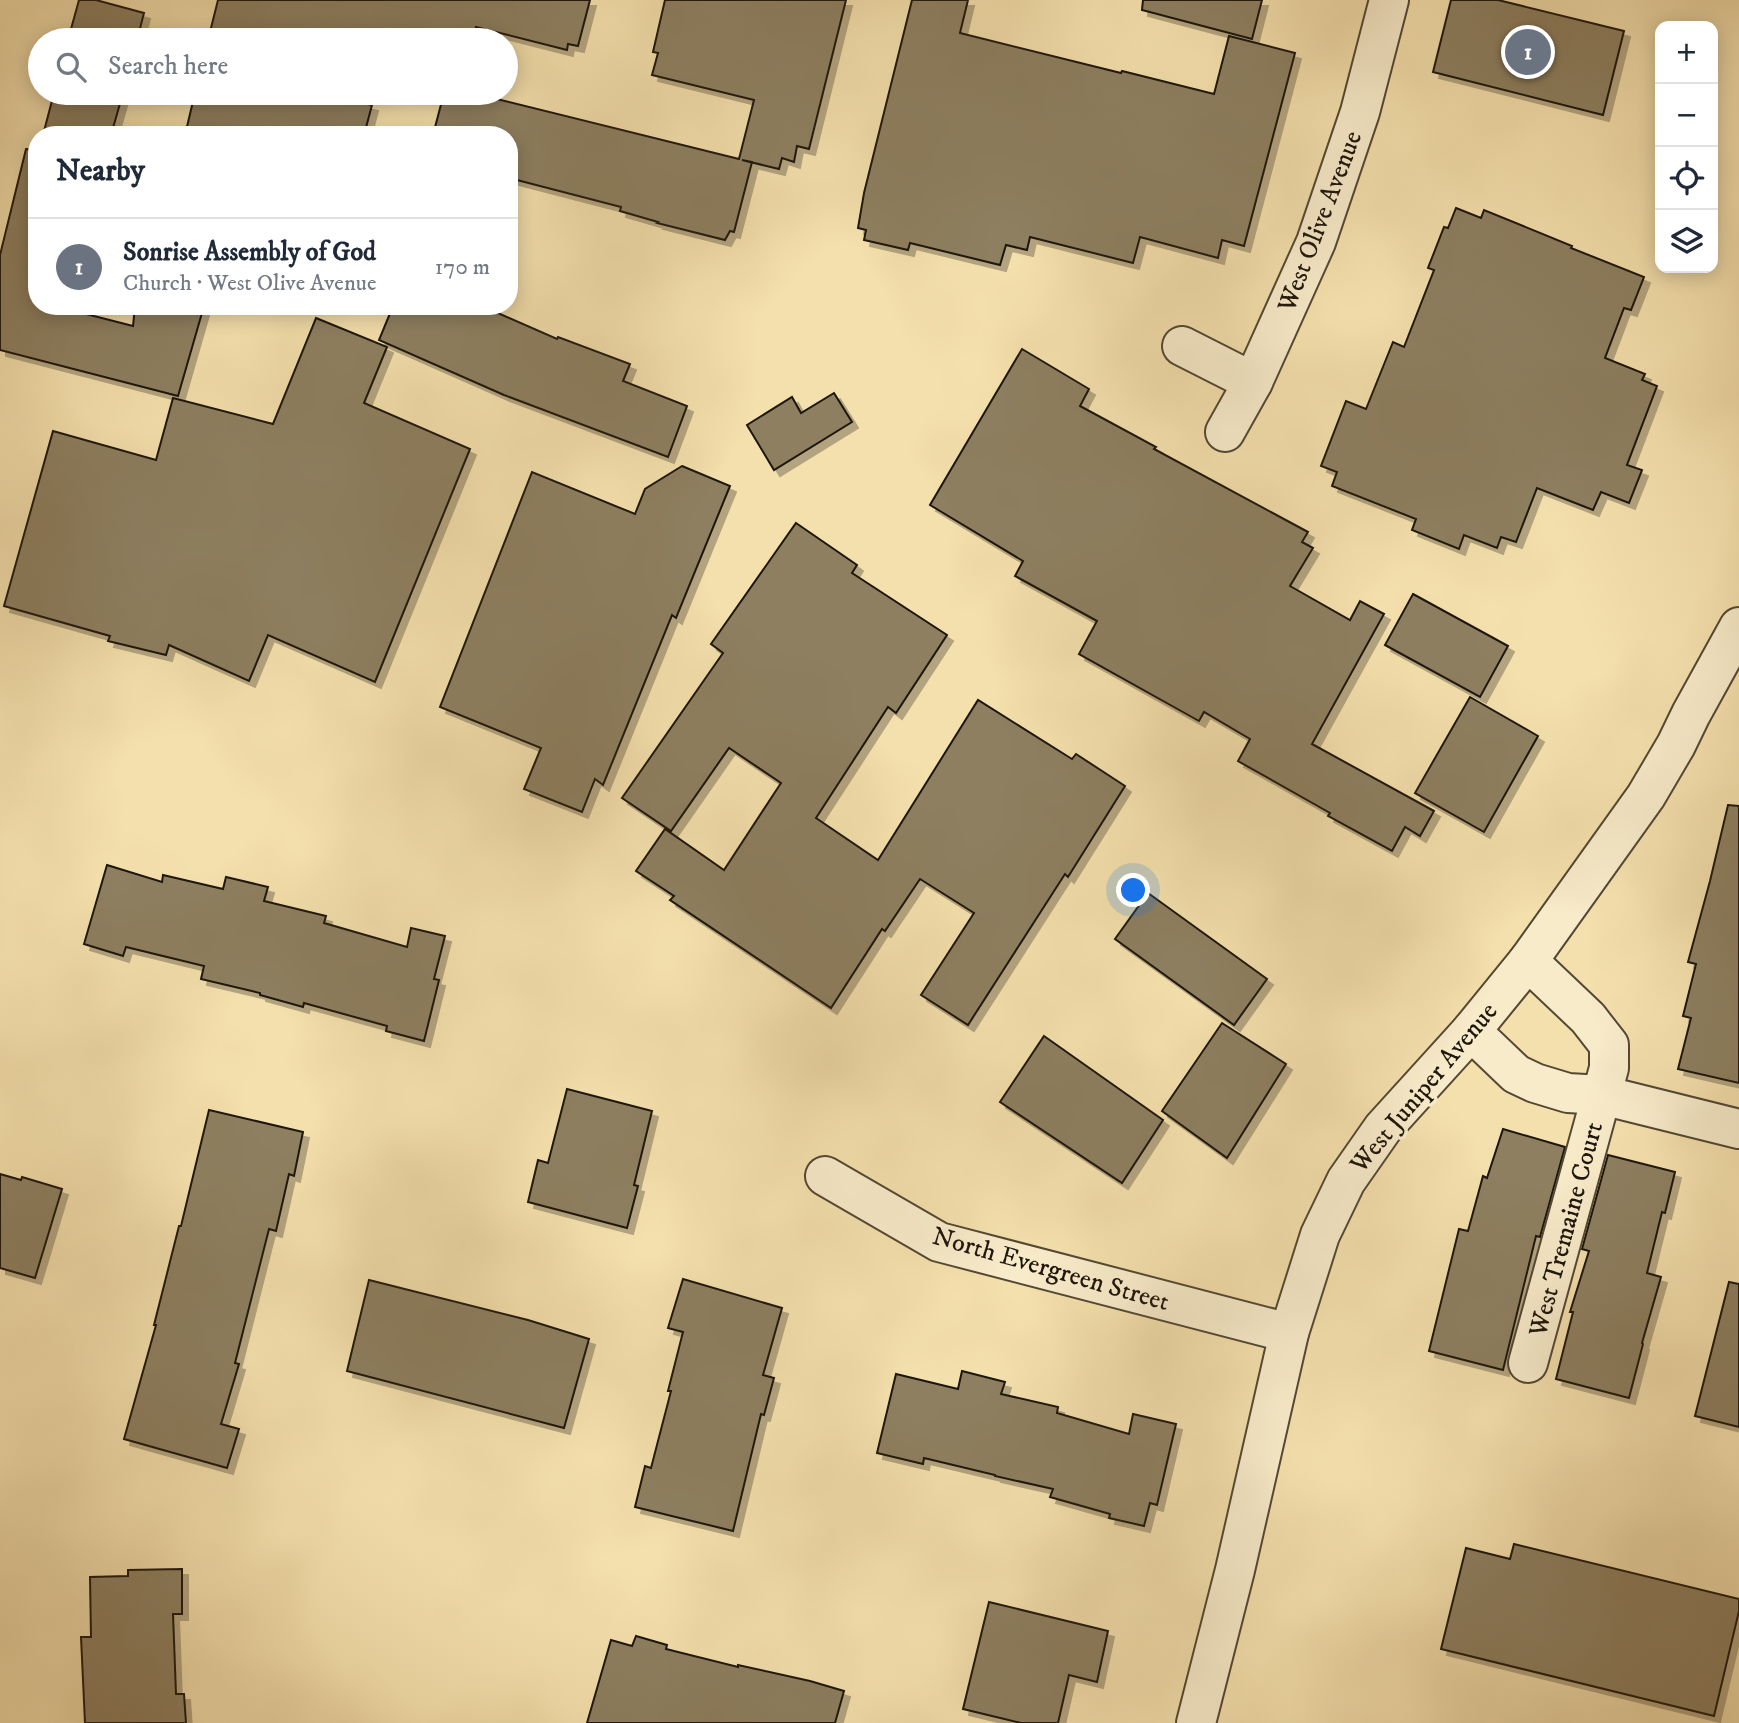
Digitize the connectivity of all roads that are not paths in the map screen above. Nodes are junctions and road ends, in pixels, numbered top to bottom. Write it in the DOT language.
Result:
graph roads {
  1 [pos="1390,0"];
  2 [pos="1182,346"];
  3 [pos="1254,382"];
  4 [pos="1225,432"];
  5 [pos="1739,627"];
  6 [pos="1528,961"];
  7 [pos="1471,1031"];
  8 [pos="1602,1095"];
  9 [pos="1739,1129"];
  10 [pos="825,1176"];
  11 [pos="1289,1333"];
  12 [pos="1528,1363"];
  13 [pos="1196,1723"];
  1 -- 3 [label="street, West Olive Avenue"];
  2 -- 3 [label="street"];
  3 -- 4 [label="street, West Olive Avenue"];
  5 -- 6 [label="street, West Juniper Avenue"];
  6 -- 7 [label="street, West Juniper Avenue"];
  6 -- 8 [label="street, West Tremaine Court"];
  7 -- 8 [label="street"];
  7 -- 11 [label="street, West Juniper Avenue"];
  8 -- 9 [label="street"];
  8 -- 12 [label="street, West Tremaine Court"];
  10 -- 11 [label="street, North Evergreen Street"];
  11 -- 13 [label="street, West Juniper Avenue"];
}
